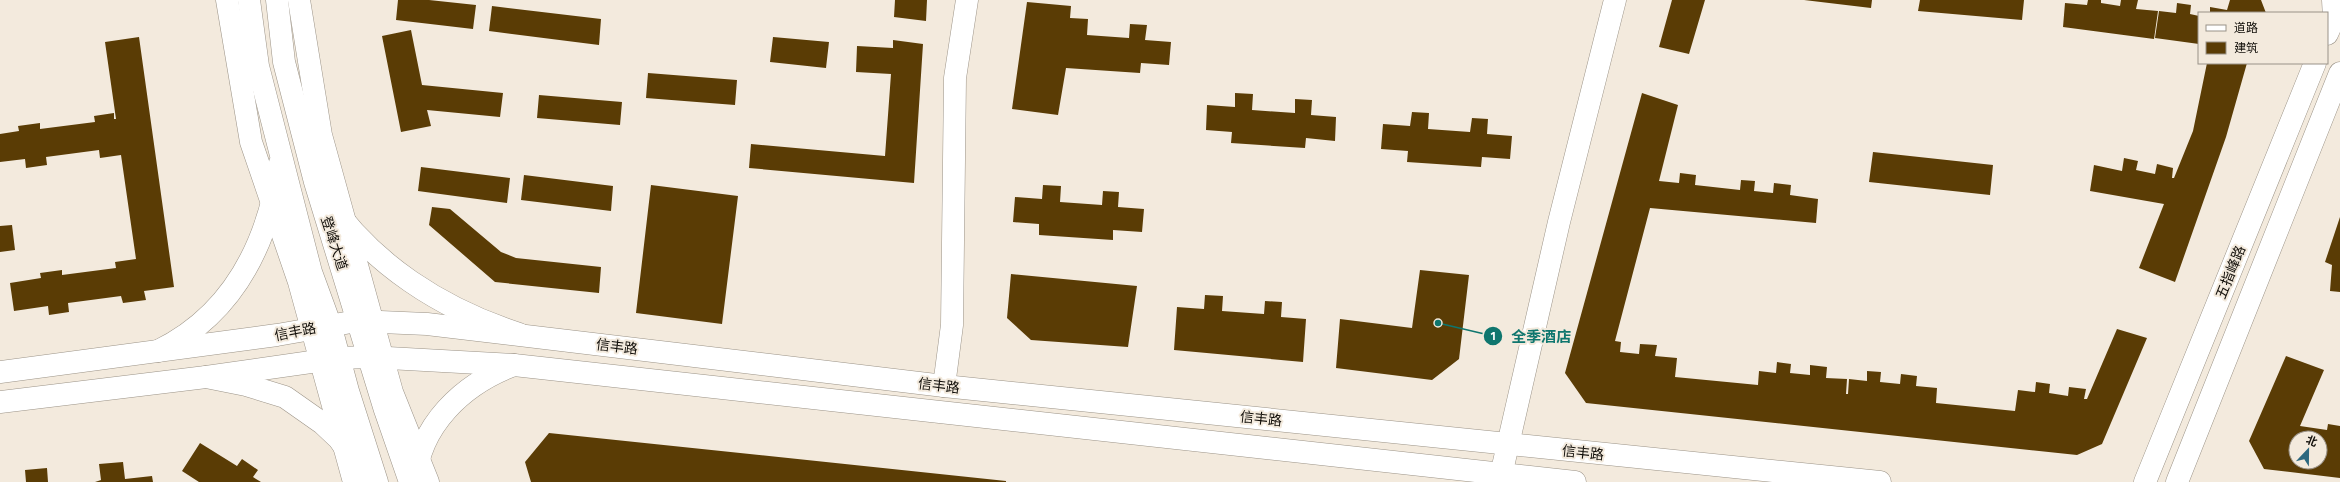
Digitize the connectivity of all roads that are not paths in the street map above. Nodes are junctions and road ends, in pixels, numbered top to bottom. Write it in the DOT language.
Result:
graph roads {
  1 [pos="227,0"];
  2 [pos="249,0"];
  3 [pos="277,0"];
  4 [pos="299,0"];
  5 [pos="967,0"];
  6 [pos="1615,0"];
  7 [pos="2315,64"];
  8 [pos="2340,73"];
  9 [pos="281,154"];
  10 [pos="315,182"];
  11 [pos="272,205"];
  12 [pos="344,220"];
  13 [pos="365,321"];
  14 [pos="321,326"];
  15 [pos="519,334"];
  16 [pos="158,351"];
  17 [pos="376,358"];
  18 [pos="330,359"];
  19 [pos="514,366"];
  20 [pos="0,372"];
  21 [pos="206,377"];
  22 [pos="944,386"];
  23 [pos="0,402"];
  24 [pos="1507,444"];
  25 [pos="344,446"];
  26 [pos="419,460"];
  27 [pos="1501,475"];
  28 [pos="354,482"];
  29 [pos="369,482"];
  30 [pos="377,482"];
  31 [pos="410,482"];
  32 [pos="415,482"];
  33 [pos="428,482"];
  34 [pos="1575,482"];
  35 [pos="1880,482"];
  36 [pos="2145,482"];
  37 [pos="2177,482"];
  1 -- 11 [label="main road"];
  2 -- 9 [label="main road, 登峰大道"];
  3 -- 10 [label="main road, 登峰大道"];
  4 -- 12 [label="main road"];
  5 -- 22 [label="main road"];
  6 -- 24 [label="main road"];
  7 -- 36 [label="main road, 五指峰路"];
  8 -- 37 [label="main road, 五指峰路"];
  9 -- 11 [label="main road"];
  9 -- 14 [label="main road, 登峰大道"];
  10 -- 12 [label="main road"];
  10 -- 13 [label="main road, 登峰大道"];
  11 -- 14 [label="main road"];
  11 -- 16 [label="main road"];
  12 -- 13 [label="main road"];
  12 -- 15 [label="main road"];
  13 -- 14 [label="main road, 信丰路"];
  13 -- 15 [label="main road, 信丰路"];
  13 -- 17 [label="main road, 登峰大道"];
  14 -- 16 [label="main road, 信丰路"];
  14 -- 18 [label="main road, 登峰大道"];
  15 -- 22 [label="main road, 信丰路"];
  16 -- 20 [label="main road, 信丰路"];
  17 -- 18 [label="main road, 信丰路"];
  17 -- 19 [label="main road, 信丰路"];
  17 -- 26 [label="main road"];
  17 -- 31 [label="main road, 登峰大道"];
  18 -- 21 [label="main road, 信丰路"];
  18 -- 25 [label="main road"];
  18 -- 30 [label="main road, 登峰大道"];
  19 -- 26 [label="main road"];
  19 -- 27 [label="main road, 信丰路"];
  21 -- 23 [label="main road, 信丰路"];
  21 -- 25 [label="main road"];
  22 -- 24 [label="main road, 信丰路"];
  24 -- 27 [label="main road"];
  24 -- 35 [label="main road, 信丰路"];
  25 -- 28 [label="main road"];
  25 -- 29 [label="main road"];
  26 -- 32 [label="main road"];
  26 -- 33 [label="main road"];
  27 -- 34 [label="main road, 信丰路"];
}
